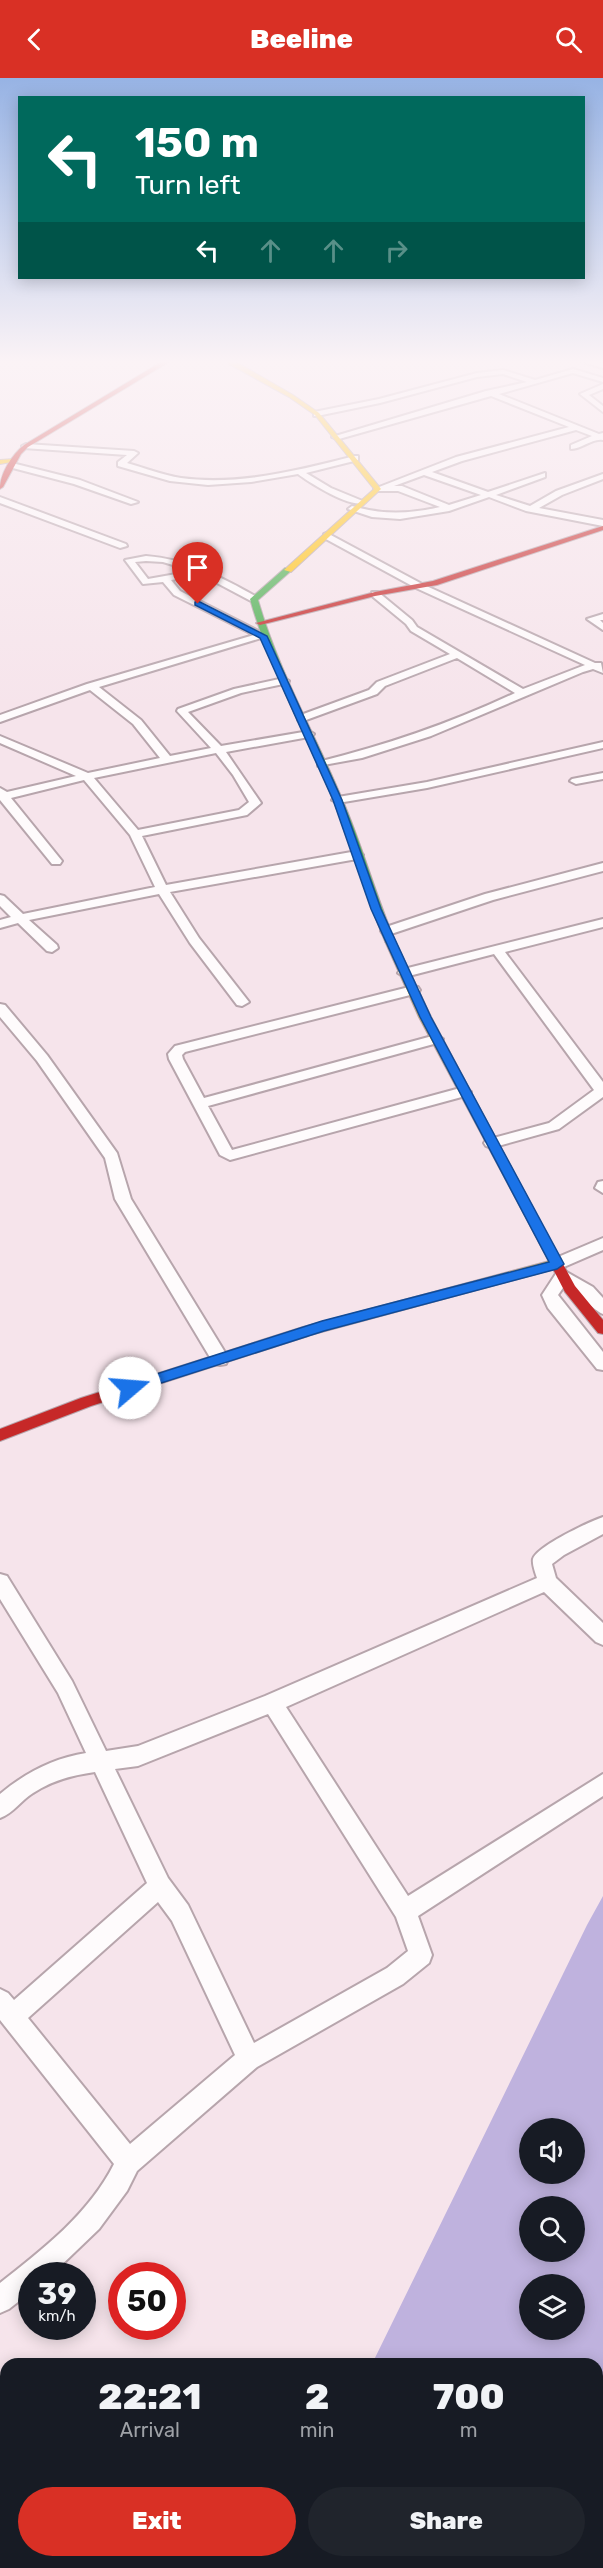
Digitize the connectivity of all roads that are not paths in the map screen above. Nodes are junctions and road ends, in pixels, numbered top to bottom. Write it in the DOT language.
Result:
graph roads {
  1 [pos="51,475"];
  2 [pos="164,475"];
  3 [pos="286,475"];
  4 [pos="304,475"];
  5 [pos="367,475"];
  6 [pos="416,475"];
  7 [pos="433,475"];
  8 [pos="542,475"];
  9 [pos="603,476"];
  10 [pos="378,489"];
  11 [pos="487,496"];
  12 [pos="0,500"];
  13 [pos="134,502"];
  14 [pos="356,506"];
  15 [pos="449,508"];
  16 [pos="533,508"];
  17 [pos="603,523"];
  18 [pos="603,528"];
  19 [pos="327,536"];
  20 [pos="123,546"];
  21 [pos="204,572"];
  22 [pos="166,580"];
  23 [pos="419,586"];
  24 [pos="375,594"];
  25 [pos="254,599"];
  26 [pos="603,617"];
  27 [pos="603,627"];
  28 [pos="261,630"];
  29 [pos="457,655"];
  30 [pos="600,666"];
  31 [pos="284,681"];
  32 [pos="91,686"];
  33 [pos="521,692"];
  34 [pos="302,718"];
  35 [pos="0,719"];
  36 [pos="309,734"];
  37 [pos="0,739"];
  38 [pos="603,745"];
  39 [pos="218,749"];
  40 [pos="168,760"];
  41 [pos="322,764"];
  42 [pos="86,776"];
  43 [pos="603,776"];
  44 [pos="576,781"];
  45 [pos="2,794"];
  46 [pos="338,800"];
  47 [pos="135,834"];
  48 [pos="357,855"];
  49 [pos="56,861"];
  50 [pos="603,867"];
  51 [pos="162,890"];
  52 [pos="0,899"];
  53 [pos="20,918"];
  54 [pos="603,923"];
  55 [pos="0,924"];
  56 [pos="387,931"];
  57 [pos="52,948"];
  58 [pos="498,951"];
  59 [pos="405,973"];
  60 [pos="413,990"];
  61 [pos="242,1002"];
  62 [pos="0,1008"];
  63 [pos="436,1039"];
  64 [pos="464,1092"];
  65 [pos="198,1104"];
  66 [pos="491,1143"];
  67 [pos="603,1244"];
  68 [pos="560,1270"];
  69 [pos="603,1308"];
  70 [pos="603,1329"];
  71 [pos="220,1359"];
  72 [pos="603,1364"];
  73 [pos="0,1436"];
  74 [pos="603,1525"];
  75 [pos="0,1582"];
  76 [pos="547,1582"];
  77 [pos="603,1636"];
  78 [pos="272,1703"];
  79 [pos="100,1760"];
  80 [pos="603,1784"];
  81 [pos="0,1808"];
  82 [pos="160,1887"];
  83 [pos="405,1911"];
  84 [pos="7,2008"];
  85 [pos="249,2059"];
  86 [pos="128,2162"];
  87 [pos="0,2300"];
  1 -- 13 [label="street"];
  2 -- 3 [label="street"];
  4 -- 14 [label="street"];
  5 -- 10 [label="street"];
  6 -- 10 [label="street"];
  7 -- 11 [label="street"];
  8 -- 11 [label="street"];
  9 -- 16 [label="street"];
  10 -- 14 [label="street"];
  10 -- 15 [label="street"];
  11 -- 15 [label="street"];
  11 -- 16 [label="street"];
  12 -- 20 [label="street"];
  14 -- 15 [label="street"];
  14 -- 19 [label="street"];
  16 -- 17 [label="street"];
  18 -- 23 [label="street"];
  19 -- 23 [label="street"];
  19 -- 25 [label="street"];
  21 -- 22 [label="street"];
  21 -- 22 [label="street"];
  21 -- 25 [label="street"];
  22 -- 28 [label="street"];
  23 -- 24 [label="street"];
  23 -- 30 [label="street"];
  24 -- 28 [label="street"];
  24 -- 29 [label="street"];
  25 -- 28 [label="street"];
  26 -- 27 [label="street"];
  28 -- 31 [label="street"];
  28 -- 32 [label="street"];
  29 -- 33 [label="street"];
  29 -- 34 [label="street"];
  30 -- 33 [label="street"];
  31 -- 34 [label="street"];
  31 -- 39 [label="street"];
  32 -- 35 [label="street"];
  32 -- 40 [label="street"];
  33 -- 41 [label="street"];
  34 -- 36 [label="street"];
  36 -- 39 [label="street"];
  36 -- 41 [label="street"];
  37 -- 42 [label="street"];
  38 -- 46 [label="street"];
  39 -- 40 [label="street"];
  39 -- 47 [label="street"];
  40 -- 42 [label="street"];
  41 -- 46 [label="street"];
  42 -- 45 [label="street"];
  42 -- 47 [label="street"];
  43 -- 44 [label="street"];
  45 -- 49 [label="street"];
  46 -- 48 [label="street"];
  47 -- 51 [label="street"];
  48 -- 51 [label="street"];
  48 -- 56 [label="street"];
  50 -- 56 [label="street"];
  51 -- 53 [label="street"];
  51 -- 61 [label="street"];
  52 -- 53 [label="street"];
  53 -- 55 [label="street"];
  53 -- 57 [label="street"];
  54 -- 58 [label="street"];
  56 -- 59 [label="street"];
  58 -- 59 [label="street"];
  58 -- 66 [label="street"];
  59 -- 60 [label="street"];
  60 -- 63 [label="street"];
  60 -- 65 [label="street"];
  62 -- 71 [label="street"];
  63 -- 64 [label="street"];
  63 -- 65 [label="street"];
  64 -- 65 [label="street"];
  64 -- 66 [label="street"];
  66 -- 68 [label="street"];
  67 -- 68 [label="street"];
  68 -- 69 [label="street"];
  68 -- 70 [label="street"];
  68 -- 71 [label="street"];
  68 -- 72 [label="street"];
  71 -- 73 [label="street"];
  74 -- 76 [label="street"];
  75 -- 79 [label="street"];
  76 -- 77 [label="street"];
  76 -- 78 [label="street"];
  78 -- 79 [label="street"];
  78 -- 83 [label="street"];
  79 -- 81 [label="street"];
  79 -- 82 [label="street"];
  80 -- 83 [label="street"];
  82 -- 84 [label="street"];
  82 -- 85 [label="street"];
  83 -- 85 [label="street"];
  84 -- 86 [label="street"];
  85 -- 86 [label="street"];
  86 -- 87 [label="street"];
}
